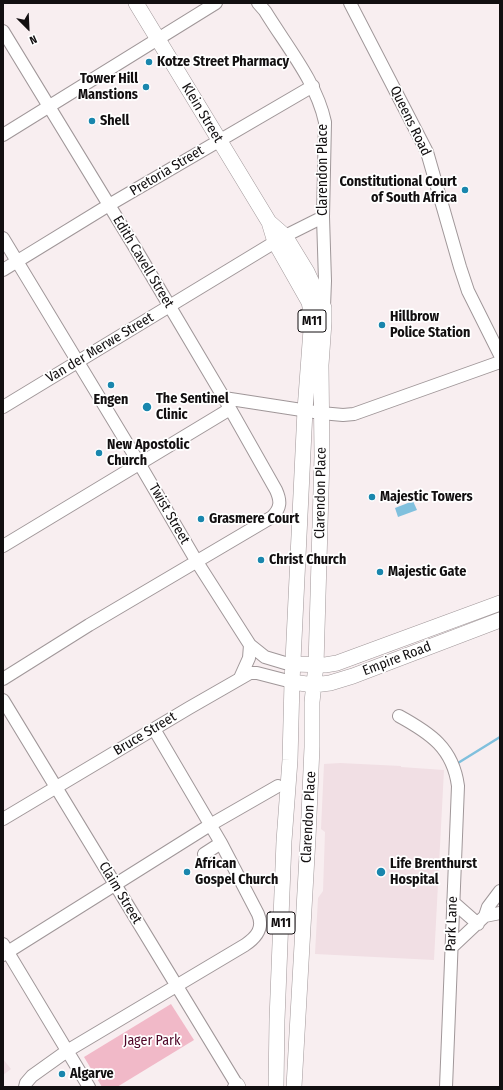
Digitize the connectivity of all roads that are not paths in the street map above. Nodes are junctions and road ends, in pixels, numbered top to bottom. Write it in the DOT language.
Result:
graph roads {
  1 [pos="136,3"];
  2 [pos="221,3"];
  3 [pos="350,3"];
  4 [pos="212,6"];
  5 [pos="262,6"];
  6 [pos="3,31"];
  7 [pos="158,40"];
  8 [pos="313,86"];
  9 [pos="50,106"];
  10 [pos="3,135"];
  11 [pos="219,140"];
  12 [pos="109,205"];
  13 [pos="323,217"];
  14 [pos="3,238"];
  15 [pos="280,239"];
  16 [pos="17,262"];
  17 [pos="3,270"];
  18 [pos="169,306"];
  19 [pos="324,308"];
  20 [pos="500,355"];
  21 [pos="78,361"];
  22 [pos="500,362"];
  23 [pos="227,404"];
  24 [pos="3,407"];
  25 [pos="305,410"];
  26 [pos="322,413"];
  27 [pos="139,463"];
  28 [pos="3,546"];
  29 [pos="197,562"];
  30 [pos="500,603"];
  31 [pos="500,620"];
  32 [pos="250,644"];
  33 [pos="293,664"];
  34 [pos="316,665"];
  35 [pos="240,678"];
  36 [pos="3,679"];
  37 [pos="292,682"];
  38 [pos="314,685"];
  39 [pos="3,700"];
  40 [pos="399,716"];
  41 [pos="154,729"];
  42 [pos="278,786"];
  43 [pos="56,787"];
  44 [pos="3,819"];
  45 [pos="210,825"];
  46 [pos="220,843"];
  47 [pos="204,854"];
  48 [pos="115,885"];
  49 [pos="500,891"];
  50 [pos="453,902"];
  51 [pos="500,913"];
  52 [pos="481,920"];
  53 [pos="451,948"];
  54 [pos="5,950"];
  55 [pos="176,985"];
  56 [pos="68,1051"];
  57 [pos="237,1086"];
  58 [pos="25,1087"];
  59 [pos="89,1087"];
  60 [pos="276,1087"];
  61 [pos="294,1087"];
  62 [pos="446,1087"];
  1 -- 7 [label="main road, Klein Street"];
  2 -- 4 [label="street"];
  3 -- 20 [label="street, Queens Road"];
  4 -- 7 [label="street"];
  5 -- 8 [label="street, Clarendon Place"];
  6 -- 9 [label="street, Edith Cavell Street"];
  7 -- 9 [label="street"];
  7 -- 11 [label="main road, Klein Street"];
  8 -- 11 [label="street, Pretoria Street"];
  8 -- 13 [label="street, Clarendon Place"];
  9 -- 10 [label="street"];
  9 -- 12 [label="street, Edith Cavell Street"];
  11 -- 12 [label="street, Pretoria Street"];
  11 -- 15 [label="main road, Klein Street"];
  12 -- 16 [label="street, Pretoria Street"];
  12 -- 18 [label="street, Edith Cavell Street"];
  13 -- 15 [label="street, Van der Merwe Street"];
  13 -- 19 [label="street, Clarendon Place"];
  14 -- 16 [label="street, Twist Street"];
  15 -- 18 [label="street, Van der Merwe Street"];
  15 -- 19 [label="main road, Klein Street"];
  15 -- 25 [label="main road, Clarendon Place / M11"];
  16 -- 17 [label="street, Pretoria Street"];
  16 -- 21 [label="street, Twist Street"];
  18 -- 21 [label="street, Van der Merwe Street"];
  18 -- 23 [label="street, Edith Cavell Street"];
  19 -- 26 [label="main road, Clarendon Place"];
  21 -- 24 [label="street, Van der Merwe Street"];
  21 -- 27 [label="street, Twist Street"];
  22 -- 26 [label="street"];
  23 -- 25 [label="street"];
  23 -- 27 [label="street"];
  23 -- 29 [label="street, Edith Cavell Street"];
  25 -- 26 [label="street"];
  25 -- 33 [label="main road, Clarendon Place / M11"];
  26 -- 34 [label="main road, Clarendon Place"];
  27 -- 28 [label="street"];
  27 -- 29 [label="street, Twist Street"];
  29 -- 32 [label="street, Twist Street"];
  29 -- 36 [label="street"];
  30 -- 34 [label="main road, Empire Road"];
  31 -- 38 [label="main road, Empire Road"];
  32 -- 33 [label="street, Twist Street"];
  32 -- 35 [label="street"];
  33 -- 34 [label="main road, Empire Road"];
  33 -- 37 [label="main road, Clarendon Place / M11"];
  34 -- 38 [label="main road, Clarendon Place"];
  35 -- 37 [label="street, Bruce Street"];
  35 -- 41 [label="street, Bruce Street"];
  37 -- 38 [label="main road, Empire Road"];
  37 -- 60 [label="main road, Clarendon Place / M11"];
  38 -- 61 [label="main road, Clarendon Place"];
  39 -- 43 [label="street, Claim Street"];
  40 -- 50 [label="street, Park Lane"];
  41 -- 43 [label="street, Bruce Street"];
  41 -- 45 [label="street"];
  42 -- 45 [label="street"];
  43 -- 44 [label="street, Bruce Street"];
  43 -- 48 [label="street, Claim Street"];
  45 -- 46 [label="street"];
  45 -- 48 [label="street"];
  46 -- 47 [label="street"];
  46 -- 55 [label="street"];
  48 -- 54 [label="street"];
  48 -- 55 [label="street, Claim Street"];
  49 -- 52 [label="street"];
  50 -- 52 [label="street"];
  50 -- 53 [label="street, Park Lane"];
  51 -- 52 [label="street"];
  52 -- 53 [label="street"];
  53 -- 62 [label="street, Park Lane"];
  54 -- 56 [label="street"];
  55 -- 56 [label="street"];
  55 -- 57 [label="street, Claim Street"];
  56 -- 58 [label="street"];
  56 -- 59 [label="street"];
}
